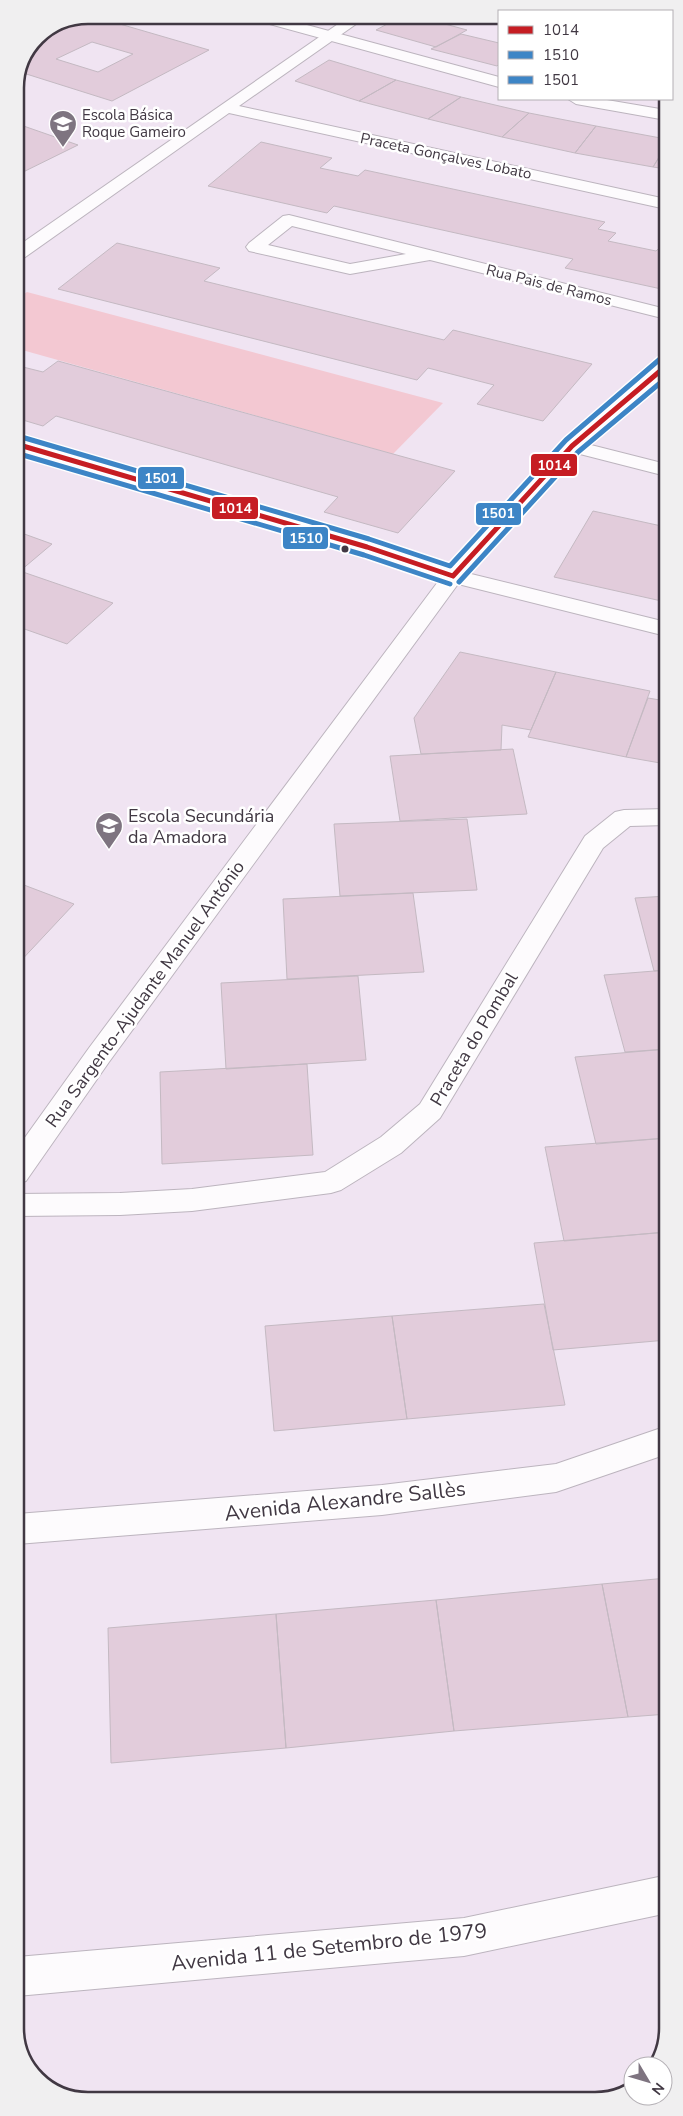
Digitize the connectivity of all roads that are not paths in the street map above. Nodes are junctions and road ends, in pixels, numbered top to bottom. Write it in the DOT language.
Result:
graph roads {
  1 [pos="286,24"];
  2 [pos="348,24"];
  3 [pos="329,36"];
  4 [pos="498,82"];
  5 [pos="582,100"];
  6 [pos="226,108"];
  7 [pos="659,113"];
  8 [pos="659,202"];
  9 [pos="24,250"];
  10 [pos="432,255"];
  11 [pos="659,312"];
  12 [pos="659,372"];
  13 [pos="24,446"];
  14 [pos="572,446"];
  15 [pos="659,468"];
  16 [pos="453,576"];
  17 [pos="659,627"];
  18 [pos="659,817"];
  19 [pos="24,1162"];
  20 [pos="24,1205"];
  21 [pos="659,1443"];
  22 [pos="24,1528"];
  23 [pos="659,1896"];
  24 [pos="24,1976"];
  1 -- 3 [label="street"];
  2 -- 3 [label="street"];
  3 -- 4 [label="street"];
  3 -- 6 [label="street"];
  5 -- 7 [label="street"];
  6 -- 8 [label="street, Praceta Gonçalves Lobato"];
  6 -- 9 [label="street"];
  10 -- 10 [label="street, Rua Pais de Ramos"];
  10 -- 11 [label="street, Rua Pais de Ramos"];
  12 -- 14 [label="street, Rua Sargento-Ajudante Manuel António"];
  13 -- 16 [label="street"];
  14 -- 15 [label="street"];
  14 -- 16 [label="street, Rua Sargento-Ajudante Manuel António"];
  16 -- 17 [label="street"];
  16 -- 19 [label="street, Rua Sargento-Ajudante Manuel António"];
  18 -- 20 [label="street, Praceta do Pombal"];
  21 -- 22 [label="street, Avenida Alexandre Sallès"];
  23 -- 24 [label="street, Avenida 11 de Setembro de 1979"];
}
